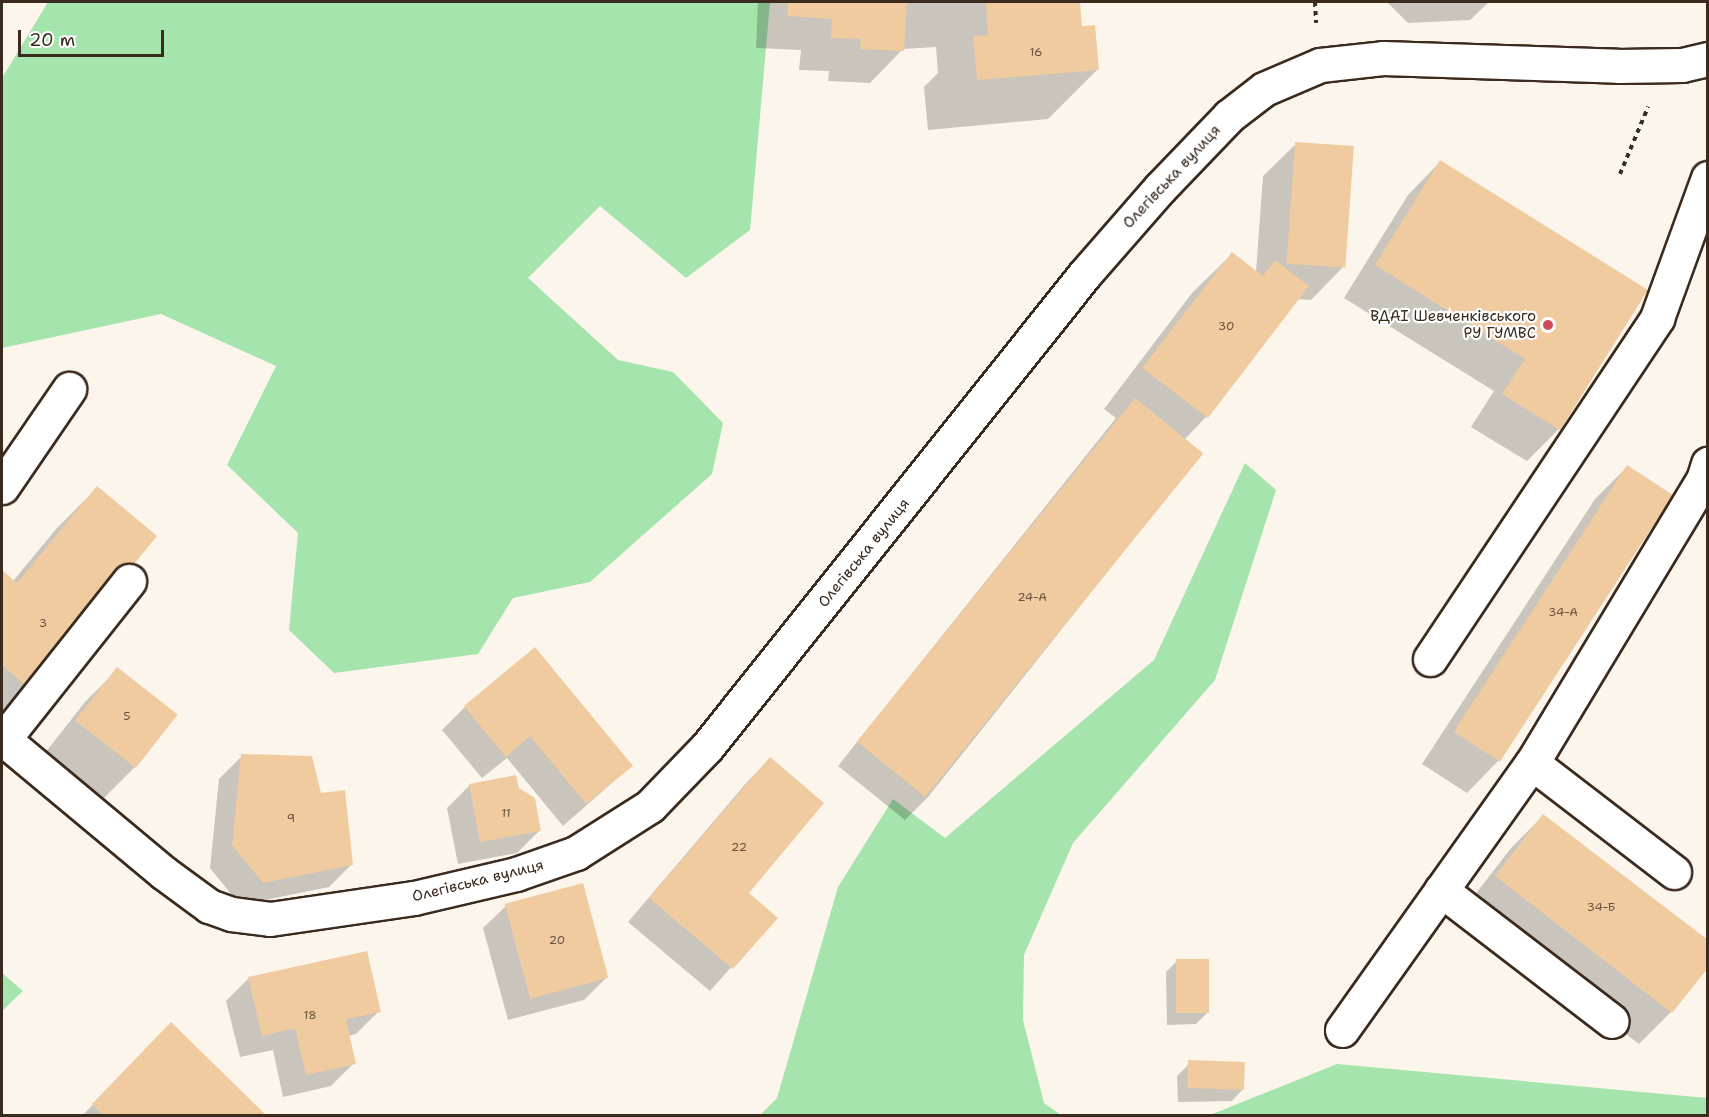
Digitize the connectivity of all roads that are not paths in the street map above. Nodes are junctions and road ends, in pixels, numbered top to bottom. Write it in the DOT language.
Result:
graph roads {
  1 [pos="1707,59"];
  2 [pos="1707,178"];
  3 [pos="69,388"];
  4 [pos="1706,475"];
  5 [pos="2,487"];
  6 [pos="129,581"];
  7 [pos="1430,659"];
  8 [pos="2,739"];
  9 [pos="1532,763"];
  10 [pos="1674,872"];
  11 [pos="1441,890"];
  12 [pos="1612,1021"];
  13 [pos="1342,1030"];
  1 -- 8 [label="street, Олегівська вулиця"];
  2 -- 7 [label="street"];
  3 -- 5 [label="street"];
  4 -- 9 [label="street"];
  6 -- 8 [label="street"];
  9 -- 10 [label="street"];
  9 -- 11 [label="street"];
  11 -- 12 [label="street"];
  11 -- 13 [label="street"];
}
